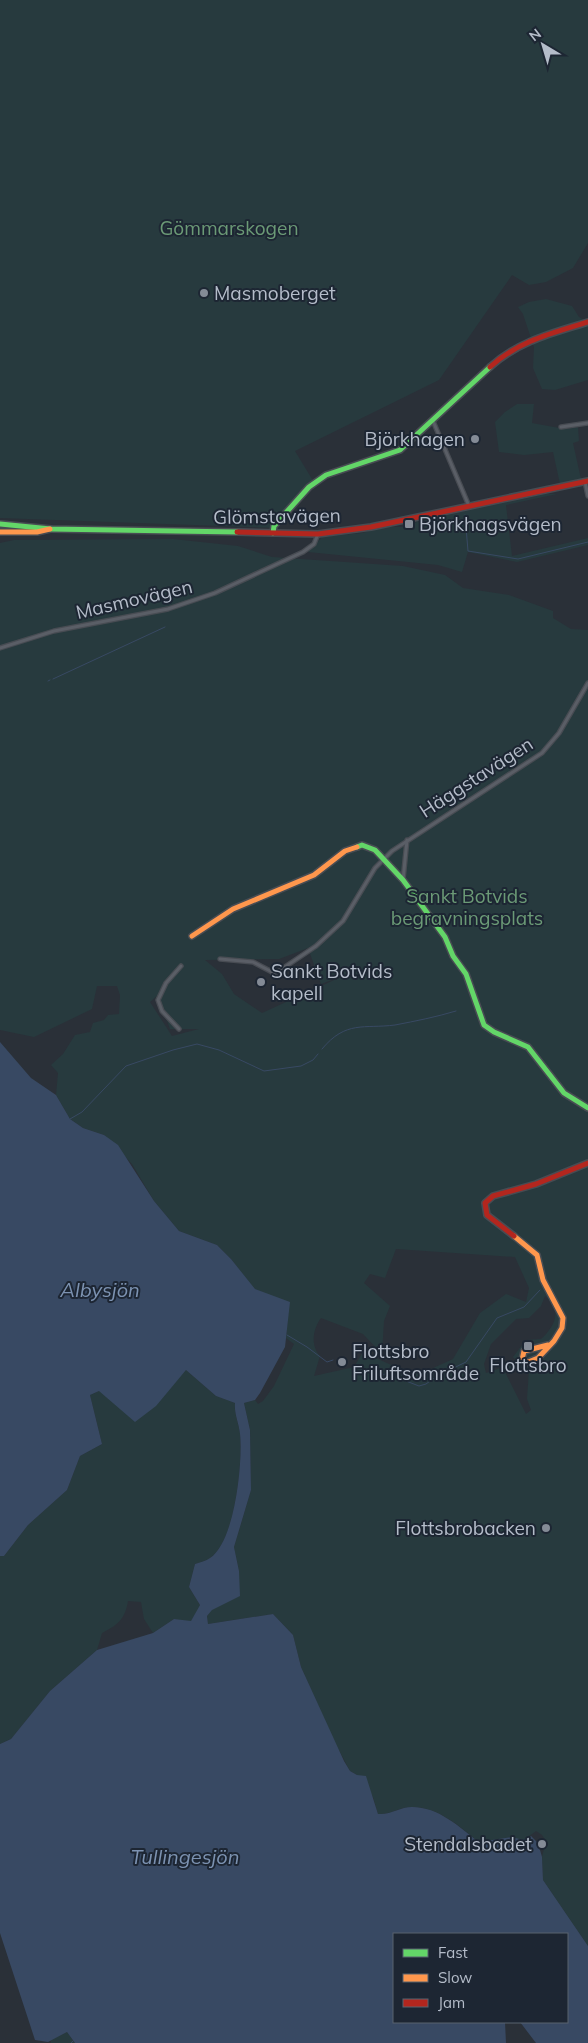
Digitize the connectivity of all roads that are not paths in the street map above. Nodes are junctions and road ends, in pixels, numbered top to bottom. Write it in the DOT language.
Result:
graph roads {
  1 [pos="588,322"];
  2 [pos="433,421"];
  3 [pos="588,423"];
  4 [pos="561,427"];
  5 [pos="587,482"];
  6 [pos="588,496"];
  7 [pos="469,506"];
  8 [pos="0,526"];
  9 [pos="51,529"];
  10 [pos="0,532"];
  11 [pos="272,533"];
  12 [pos="318,534"];
  13 [pos="0,648"];
  14 [pos="588,683"];
  15 [pos="407,840"];
  16 [pos="384,858"];
  17 [pos="403,880"];
  18 [pos="192,936"];
  19 [pos="220,959"];
  20 [pos="181,966"];
  21 [pos="179,1028"];
  22 [pos="588,1108"];
  23 [pos="588,1163"];
  24 [pos="548,1345"];
  1 -- 2 [label="street"];
  2 -- 7 [label="street"];
  2 -- 11 [label="street"];
  3 -- 4 [label="street"];
  5 -- 6 [label="street"];
  5 -- 7 [label="street, Glömstavägen"];
  7 -- 12 [label="street, Glömstavägen"];
  8 -- 9 [label="street"];
  9 -- 10 [label="street"];
  9 -- 11 [label="street, Glömstavägen"];
  11 -- 12 [label="street, Glömstavägen"];
  12 -- 13 [label="street, Masmovägen"];
  14 -- 15 [label="street, Häggstavägen"];
  15 -- 16 [label="street, Häggstavägen"];
  15 -- 17 [label="street, Häggstavägen"];
  16 -- 17 [label="street"];
  16 -- 18 [label="street"];
  16 -- 19 [label="street, Häggstavägen"];
  17 -- 22 [label="street"];
  20 -- 21 [label="street"];
  23 -- 24 [label="street"];
  24 -- 24 [label="street"];
}
